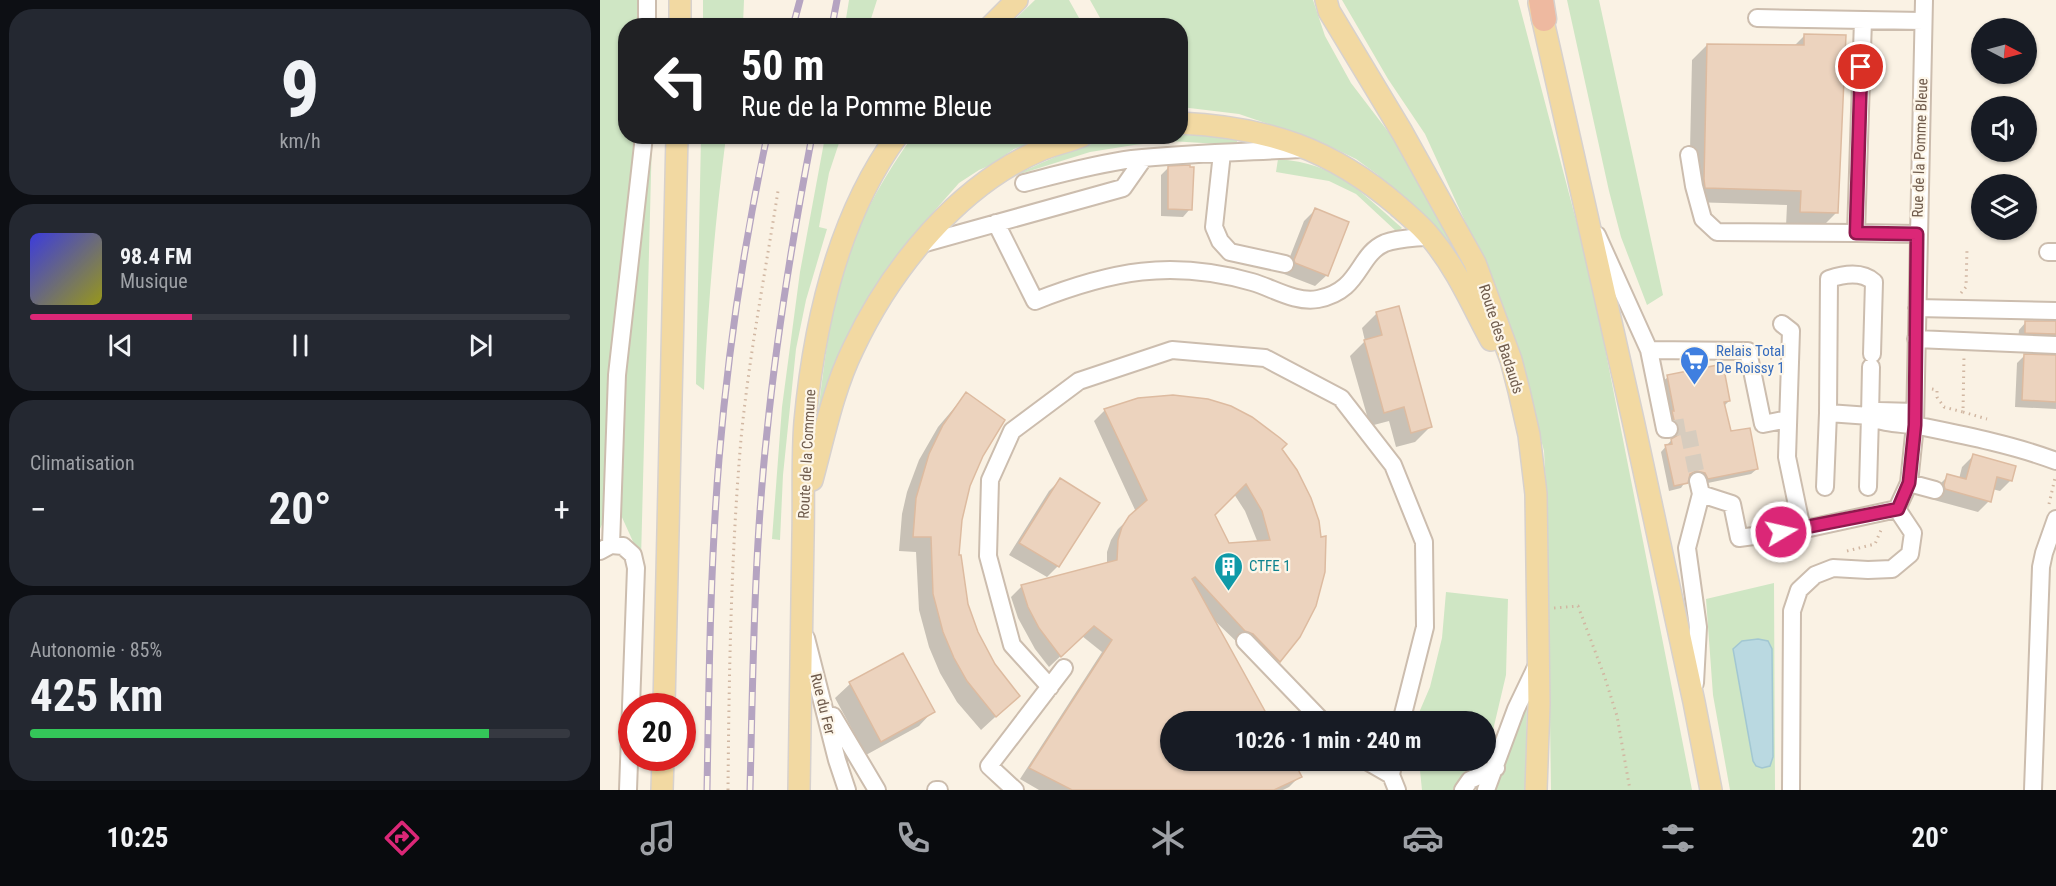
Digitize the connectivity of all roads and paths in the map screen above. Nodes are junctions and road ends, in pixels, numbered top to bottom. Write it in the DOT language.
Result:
graph roads {
  1 [pos="647,0"];
  2 [pos="680,0"];
  3 [pos="1326,0"];
  4 [pos="1924,0"];
  5 [pos="1541,6"];
  6 [pos="647,18"];
  7 [pos="680,18"];
  8 [pos="1756,18"];
  9 [pos="1863,20"];
  10 [pos="1923,21"];
  11 [pos="1188,123"];
  12 [pos="643,144"];
  13 [pos="677,144"];
  14 [pos="891,144"];
  15 [pos="1060,144"];
  16 [pos="1309,149"];
  17 [pos="1222,153"];
  18 [pos="1689,155"];
  19 [pos="1144,158"];
  20 [pos="1024,183"];
  21 [pos="778,191"];
  22 [pos="1586,212"];
  23 [pos="996,223"];
  24 [pos="1856,233"];
  25 [pos="1917,234"];
  26 [pos="1430,236"];
  27 [pos="918,245"];
  28 [pos="1285,264"];
  29 [pos="1917,308"];
  30 [pos="2056,312"];
  31 [pos="1782,324"];
  32 [pos="1916,339"];
  33 [pos="2056,345"];
  34 [pos="1649,350"];
  35 [pos="1519,391"];
  36 [pos="1963,412"];
  37 [pos="1828,413"];
  38 [pos="1870,416"];
  39 [pos="1915,418"];
  40 [pos="1788,419"];
  41 [pos="1987,419"];
  42 [pos="1669,429"];
  43 [pos="2056,461"];
  44 [pos="1909,483"];
  45 [pos="1826,487"];
  46 [pos="1868,487"];
  47 [pos="1935,490"];
  48 [pos="804,509"];
  49 [pos="1898,509"];
  50 [pos="2056,519"];
  51 [pos="1804,529"];
  52 [pos="606,548"];
  53 [pos="1538,610"];
  54 [pos="801,617"];
  55 [pos="1245,641"];
  56 [pos="1538,663"];
  57 [pos="1064,668"];
  58 [pos="1050,687"];
  59 [pos="664,693"];
  60 [pos="822,697"];
  61 [pos="1694,702"];
  62 [pos="1312,711"];
  63 [pos="1404,711"];
  64 [pos="1496,768"];
  65 [pos="663,771"];
  66 [pos="1490,771"];
  67 [pos="1495,771"];
  68 [pos="628,790"];
  69 [pos="662,790"];
  70 [pos="728,790"];
  71 [pos="799,790"];
  72 [pos="847,790"];
  73 [pos="877,790"];
  74 [pos="1015,790"];
  75 [pos="1463,790"];
  76 [pos="1486,790"];
  77 [pos="1536,790"];
  78 [pos="1630,790"];
  79 [pos="1711,790"];
  80 [pos="1791,790"];
  81 [pos="2033,790"];
  1 -- 6 [label="street"];
  2 -- 7 [label="main road"];
  3 -- 35 [label="main road, Route des Badauds"];
  4 -- 10 [label="street, Rue de la Pomme Bleue"];
  5 -- 22 [label="main road"];
  8 -- 9 [label="street"];
  9 -- 10 [label="street"];
  9 -- 24 [label="street"];
  10 -- 25 [label="street, Rue de la Pomme Bleue"];
  11 -- 16 [label="main road"];
  12 -- 52 [label="street"];
  13 -- 59 [label="main road"];
  14 -- 48 [label="main road, Route de la Commune"];
  15 -- 27 [label="main road"];
  16 -- 17 [label="street"];
  16 -- 26 [label="main road"];
  17 -- 19 [label="street"];
  17 -- 28 [label="street"];
  18 -- 24 [label="street"];
  19 -- 20 [label="street"];
  19 -- 23 [label="street"];
  21 -- 70 [label="path"];
  22 -- 34 [label="street"];
  22 -- 61 [label="main road"];
  23 -- 26 [label="street"];
  23 -- 27 [label="street"];
  24 -- 25 [label="street"];
  25 -- 29 [label="street, Rue de la Pomme Bleue"];
  26 -- 35 [label="main road"];
  27 -- 48 [label="main road"];
  29 -- 30 [label="street"];
  29 -- 32 [label="street, Rue de la Pomme Bleue"];
  31 -- 40 [label="street"];
  32 -- 33 [label="street"];
  32 -- 39 [label="street, Rue de la Pomme Bleue"];
  34 -- 40 [label="street"];
  34 -- 42 [label="street"];
  35 -- 53 [label="main road, Route des Badauds"];
  36 -- 41 [label="path"];
  37 -- 38 [label="street"];
  37 -- 38 [label="street"];
  37 -- 45 [label="street"];
  38 -- 39 [label="street"];
  38 -- 46 [label="street"];
  39 -- 43 [label="street"];
  39 -- 44 [label="street, Rue de la Pomme Bleue"];
  40 -- 51 [label="street"];
  44 -- 47 [label="street"];
  44 -- 49 [label="street, Rue de la Pomme Bleue"];
  48 -- 54 [label="main road, Route de la Commune"];
  49 -- 51 [label="street"];
  49 -- 80 [label="street"];
  50 -- 81 [label="street"];
  51 -- 61 [label="street"];
  52 -- 68 [label="street"];
  53 -- 56 [label="main road, Route des Badauds"];
  53 -- 78 [label="path"];
  54 -- 60 [label="street, Rue du Fer"];
  54 -- 71 [label="main road, Route de la Commune"];
  55 -- 62 [label="street"];
  56 -- 64 [label="street"];
  56 -- 77 [label="main road, Route des Badauds"];
  57 -- 58 [label="street"];
  58 -- 63 [label="street"];
  58 -- 74 [label="street"];
  60 -- 72 [label="street, Rue du Fer"];
  60 -- 73 [label="street"];
  61 -- 79 [label="main road"];
  65 -- 69 [label="main road"];
  66 -- 75 [label="street"];
  67 -- 76 [label="street"];
}
